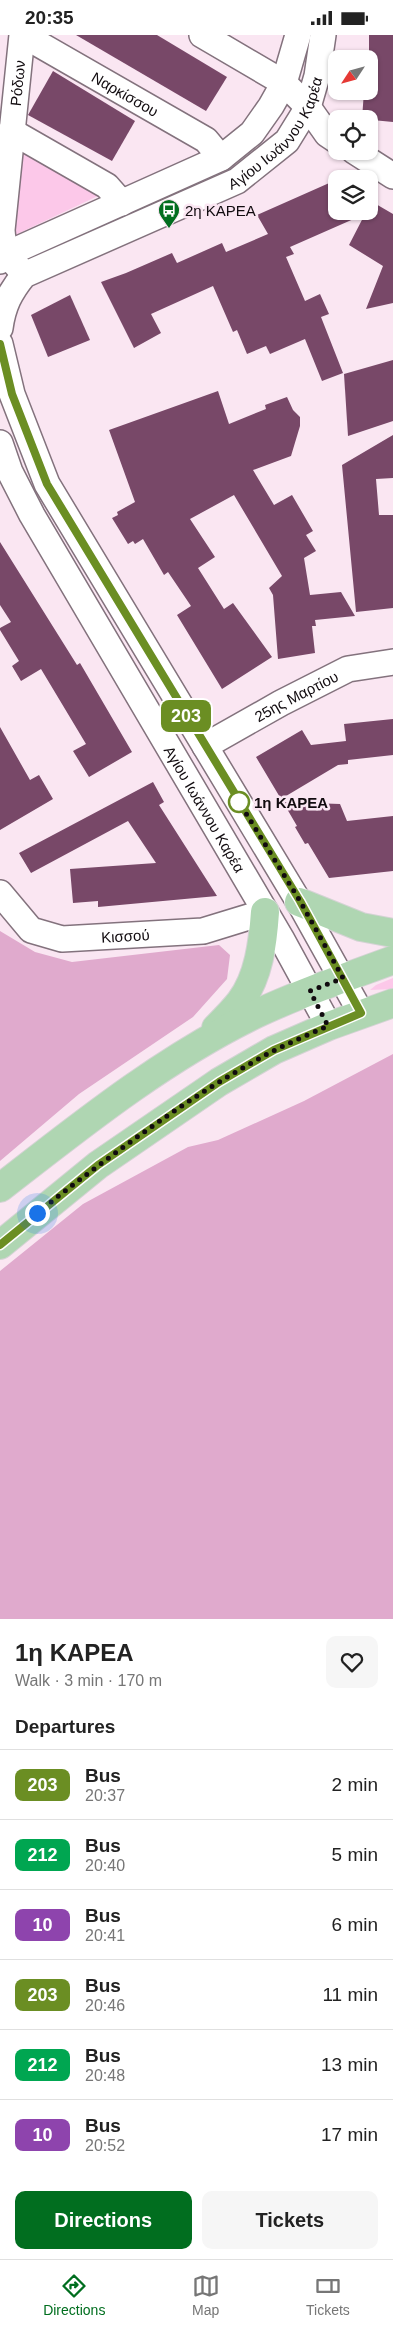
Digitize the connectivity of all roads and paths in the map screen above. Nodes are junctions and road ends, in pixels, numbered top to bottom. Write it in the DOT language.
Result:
graph roads {
  1 [pos="11,35"];
  2 [pos="22,35"];
  3 [pos="202,35"];
  4 [pos="298,35"];
  5 [pos="323,35"];
  6 [pos="0,36"];
  7 [pos="284,83"];
  8 [pos="308,107"];
  9 [pos="11,131"];
  10 [pos="328,135"];
  11 [pos="221,158"];
  12 [pos="368,160"];
  13 [pos="393,176"];
  14 [pos="122,203"];
  15 [pos="1,230"];
  16 [pos="3,257"];
  17 [pos="24,275"];
  18 [pos="0,328"];
  19 [pos="0,344"];
  20 [pos="0,443"];
  21 [pos="393,661"];
  22 [pos="205,746"];
  23 [pos="0,893"];
  24 [pos="300,901"];
  25 [pos="266,912"];
  26 [pos="393,933"];
  27 [pos="393,960"];
  28 [pos="343,978"];
  29 [pos="310,991"];
  30 [pos="393,1003"];
  31 [pos="361,1013"];
  32 [pos="328,1026"];
  33 [pos="200,1045"];
  34 [pos="0,1188"];
  35 [pos="0,1245"];
  1 -- 6 [label="street"];
  2 -- 9 [label="street, Ρόδων"];
  2 -- 11 [label="street, Ναρκίσσου"];
  3 -- 7 [label="street"];
  4 -- 7 [label="street, Αγίου Ιωάννου Καρέα"];
  5 -- 8 [label="street, Αγίου Ιωάννου Καρέα"];
  7 -- 8 [label="street"];
  7 -- 11 [label="street, Αγίου Ιωάννου Καρέα"];
  8 -- 10 [label="street"];
  8 -- 17 [label="street, Αγίου Ιωάννου Καρέα"];
  9 -- 14 [label="street"];
  9 -- 15 [label="street, Ρόδων"];
  11 -- 14 [label="street, Αγίου Ιωάννου Καρέα"];
  12 -- 13 [label="street"];
  14 -- 16 [label="street, Αγίου Ιωάννου Καρέα"];
  15 -- 16 [label="street, Ρόδων"];
  16 -- 17 [label="street, Ρόδων"];
  17 -- 18 [label="street, Αγίου Ιωάννου Καρέα"];
  19 -- 22 [label="street, Αγίου Ιωάννου Καρέα"];
  20 -- 25 [label="street, Αγίου Ιωάννου Καρέα"];
  21 -- 22 [label="street, 25ης Μαρτίου"];
  22 -- 24 [label="street, Αγίου Ιωάννου Καρέα"];
  23 -- 25 [label="street, Κισσού"];
  24 -- 26 [label="main road"];
  24 -- 28 [label="street, Αγίου Ιωάννου Καρέα"];
  25 -- 29 [label="street, Αγίου Ιωάννου Καρέα"];
  25 -- 33 [label="main road"];
  27 -- 28 [label="main road"];
  28 -- 29 [label="main road"];
  28 -- 31 [label="street, Αγίου Ιωάννου Καρέα"];
  29 -- 32 [label="street, Αγίου Ιωάννου Καρέα"];
  29 -- 33 [label="main road"];
  30 -- 31 [label="main road"];
  31 -- 32 [label="main road"];
  32 -- 35 [label="main road"];
  33 -- 34 [label="main road"];
}
